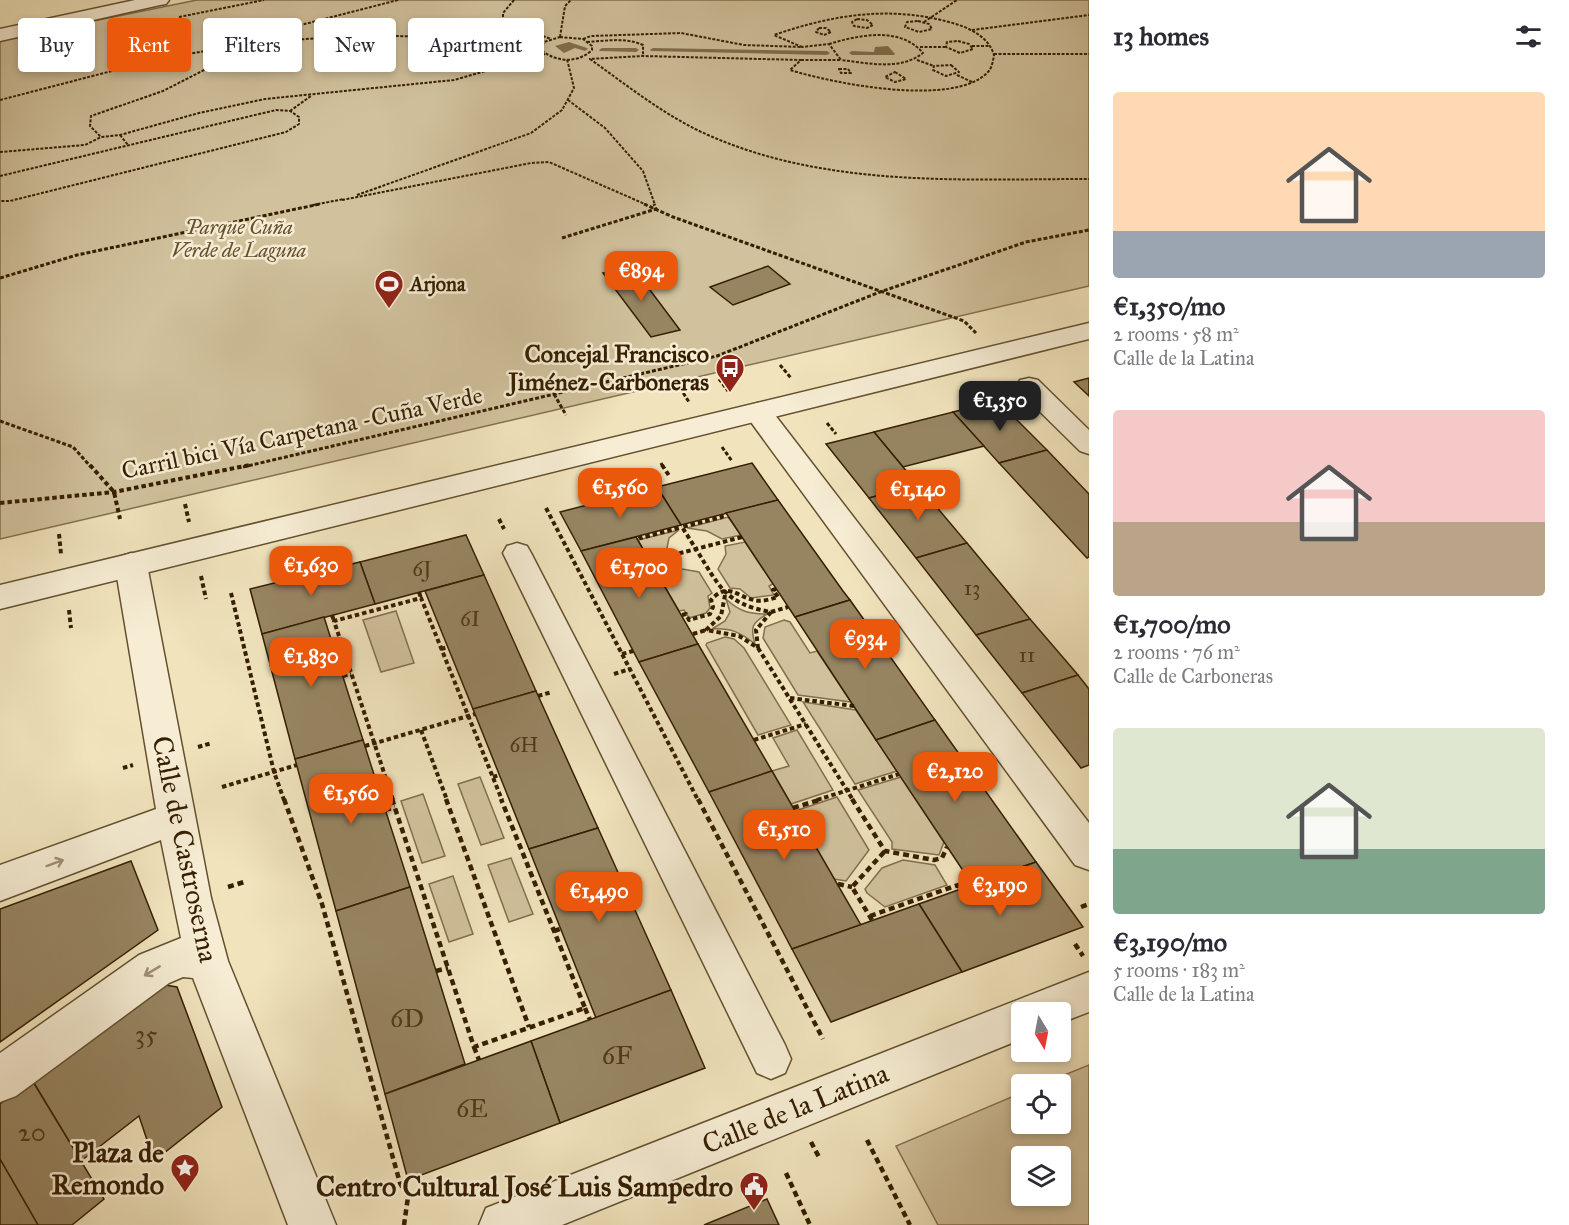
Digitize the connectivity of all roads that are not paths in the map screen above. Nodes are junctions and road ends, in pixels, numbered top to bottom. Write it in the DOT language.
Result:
graph roads {
  1 [pos="159,0"];
  2 [pos="0,35"];
  3 [pos="1089,331"];
  4 [pos="1029,386"];
  5 [pos="758,412"];
  6 [pos="1089,445"];
  7 [pos="511,542"];
  8 [pos="131,565"];
  9 [pos="0,597"];
  10 [pos="177,818"];
  11 [pos="1089,853"];
  12 [pos="0,883"];
  13 [pos="207,961"];
  14 [pos="1089,992"];
  15 [pos="1062,1002"];
  16 [pos="1011,1022"];
  17 [pos="771,1059"];
  18 [pos="0,1080"];
  19 [pos="312,1225"];
  20 [pos="502,1225"];
  1 -- 2 [label="street"];
  3 -- 5 [label="street"];
  4 -- 6 [label="street"];
  5 -- 8 [label="street"];
  5 -- 11 [label="street"];
  7 -- 17 [label="street"];
  8 -- 9 [label="street"];
  8 -- 10 [label="street, Calle de Castroserna"];
  12 -- 10 [label="street, one-way"];
  10 -- 13 [label="street, Calle de Castroserna"];
  13 -- 18 [label="street, one-way"];
  13 -- 19 [label="street, Calle de Castroserna"];
  14 -- 15 [label="street"];
  16 -- 20 [label="street, Calle de la Latina"];
}
